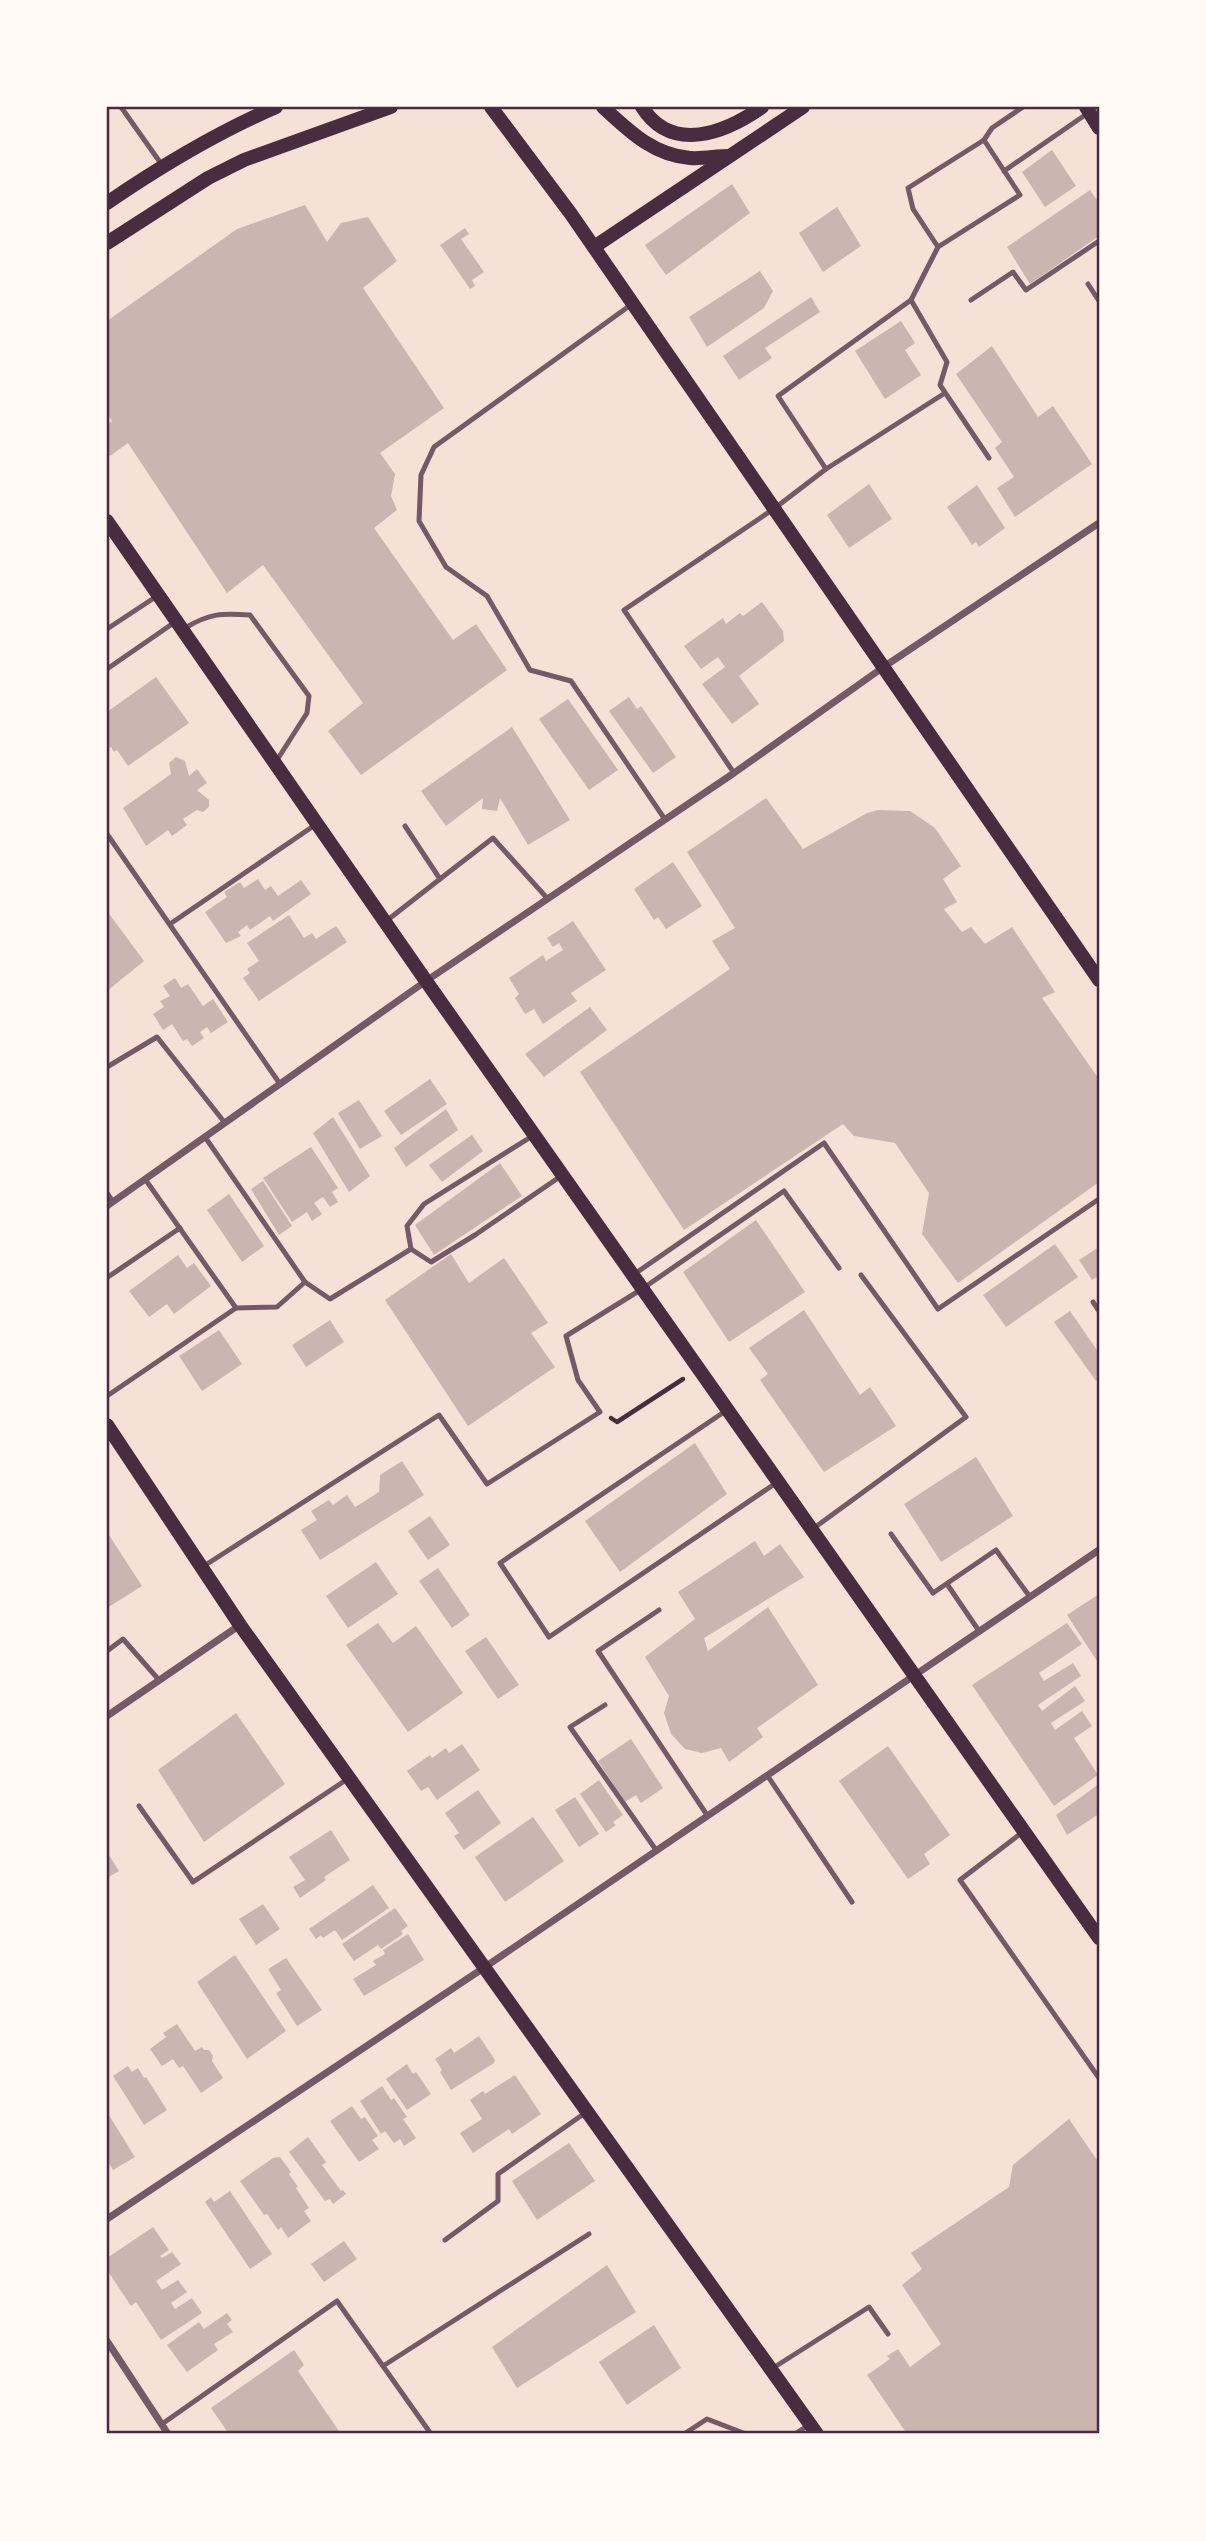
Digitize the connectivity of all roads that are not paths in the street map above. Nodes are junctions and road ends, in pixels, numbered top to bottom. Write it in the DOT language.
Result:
graph roads {
  1 [pos="121,107"];
  2 [pos="276,107"];
  3 [pos="391,107"];
  4 [pos="491,107"];
  5 [pos="603,107"];
  6 [pos="642,107"];
  7 [pos="762,107"];
  8 [pos="803,107"];
  9 [pos="1023,107"];
  10 [pos="1087,109"];
  11 [pos="1099,128"];
  12 [pos="984,140"];
  13 [pos="730,155"];
  14 [pos="162,165"];
  15 [pos="1004,171"];
  16 [pos="107,203"];
  17 [pos="1099,242"];
  18 [pos="107,243"];
  19 [pos="594,247"];
  20 [pos="938,247"];
  21 [pos="1088,284"];
  22 [pos="911,300"];
  23 [pos="971,300"];
  24 [pos="1099,301"];
  25 [pos="633,303"];
  26 [pos="945,393"];
  27 [pos="989,458"];
  28 [pos="826,469"];
  29 [pos="775,508"];
  30 [pos="107,521"];
  31 [pos="1099,523"];
  32 [pos="157,596"];
  33 [pos="178,626"];
  34 [pos="107,629"];
  35 [pos="885,666"];
  36 [pos="107,669"];
  37 [pos="275,762"];
  38 [pos="734,773"];
  39 [pos="664,818"];
  40 [pos="316,824"];
  41 [pos="405,826"];
  42 [pos="107,834"];
  43 [pos="440,879"];
  44 [pos="547,898"];
  45 [pos="385,922"];
  46 [pos="170,924"];
  47 [pos="1099,980"];
  48 [pos="426,981"];
  49 [pos="107,1067"];
  50 [pos="281,1084"];
  51 [pos="225,1123"];
  52 [pos="534,1135"];
  53 [pos="205,1137"];
  54 [pos="563,1174"];
  55 [pos="145,1179"];
  56 [pos="107,1193"];
  57 [pos="1099,1199"];
  58 [pos="110,1204"];
  59 [pos="180,1228"];
  60 [pos="411,1249"];
  61 [pos="839,1268"];
  62 [pos="632,1275"];
  63 [pos="861,1275"];
  64 [pos="108,1277"];
  65 [pos="305,1282"];
  66 [pos="642,1289"];
  67 [pos="1093,1302"];
  68 [pos="236,1308"];
  69 [pos="1099,1311"];
  70 [pos="107,1396"];
  71 [pos="727,1410"];
  72 [pos="107,1425"];
  73 [pos="778,1482"];
  74 [pos="811,1530"];
  75 [pos="891,1534"];
  76 [pos="1099,1550"];
  77 [pos="201,1567"];
  78 [pos="947,1584"];
  79 [pos="1030,1597"];
  80 [pos="659,1610"];
  81 [pos="240,1625"];
  82 [pos="979,1631"];
  83 [pos="107,1651"];
  84 [pos="914,1675"];
  85 [pos="159,1680"];
  86 [pos="605,1705"];
  87 [pos="107,1716"];
  88 [pos="767,1775"];
  89 [pos="349,1778"];
  90 [pos="139,1806"];
  91 [pos="707,1815"];
  92 [pos="1024,1831"];
  93 [pos="656,1850"];
  94 [pos="852,1902"];
  95 [pos="1099,1938"];
  96 [pos="485,1967"];
  97 [pos="1099,2078"];
  98 [pos="587,2111"];
  99 [pos="107,2219"];
  100 [pos="589,2234"];
  101 [pos="445,2240"];
  102 [pos="888,2334"];
  103 [pos="107,2341"];
  104 [pos="383,2366"];
  105 [pos="771,2370"];
  106 [pos="162,2424"];
  107 [pos="813,2429"];
  108 [pos="169,2434"];
  109 [pos="431,2434"];
  110 [pos="684,2434"];
  111 [pos="746,2434"];
  112 [pos="796,2434"];
  1 -- 14 [label="lane"];
  2 -- 14 [label="main road"];
  3 -- 18 [label="main road"];
  4 -- 19 [label="main road"];
  5 -- 13 [label="main road"];
  6 -- 7 [label="main road"];
  8 -- 13 [label="main road"];
  9 -- 12 [label="lane"];
  10 -- 11 [label="main road"];
  10 -- 15 [label="lane"];
  12 -- 15 [label="lane"];
  12 -- 20 [label="lane"];
  13 -- 19 [label="main road"];
  14 -- 16 [label="main road"];
  15 -- 20 [label="lane"];
  17 -- 23 [label="lane"];
  19 -- 25 [label="main road"];
  20 -- 22 [label="lane"];
  21 -- 24 [label="lane"];
  22 -- 26 [label="lane"];
  22 -- 28 [label="lane"];
  25 -- 29 [label="main road"];
  25 -- 39 [label="lane"];
  26 -- 27 [label="lane"];
  26 -- 28 [label="lane"];
  28 -- 29 [label="lane"];
  29 -- 35 [label="main road"];
  29 -- 38 [label="lane"];
  30 -- 32 [label="main road"];
  31 -- 35 [label="street"];
  32 -- 33 [label="main road"];
  32 -- 34 [label="lane"];
  33 -- 36 [label="lane"];
  33 -- 37 [label="main road"];
  33 -- 37 [label="lane"];
  35 -- 38 [label="street"];
  35 -- 47 [label="main road"];
  37 -- 40 [label="main road"];
  38 -- 39 [label="street"];
  39 -- 44 [label="street"];
  40 -- 45 [label="main road"];
  40 -- 46 [label="lane"];
  41 -- 43 [label="lane"];
  42 -- 46 [label="lane"];
  43 -- 44 [label="lane"];
  43 -- 45 [label="lane"];
  44 -- 48 [label="street"];
  45 -- 48 [label="main road"];
  46 -- 50 [label="lane"];
  48 -- 50 [label="street"];
  48 -- 52 [label="main road"];
  49 -- 51 [label="lane"];
  50 -- 51 [label="street"];
  51 -- 53 [label="street"];
  52 -- 54 [label="main road"];
  52 -- 60 [label="lane"];
  53 -- 55 [label="street"];
  53 -- 65 [label="lane"];
  54 -- 60 [label="lane"];
  54 -- 62 [label="main road"];
  55 -- 58 [label="street"];
  55 -- 59 [label="lane"];
  56 -- 58 [label="lane"];
  57 -- 62 [label="lane"];
  59 -- 64 [label="lane"];
  59 -- 68 [label="lane"];
  60 -- 65 [label="lane"];
  61 -- 66 [label="lane"];
  62 -- 66 [label="main road"];
  63 -- 74 [label="lane"];
  65 -- 68 [label="lane"];
  66 -- 71 [label="main road"];
  66 -- 77 [label="lane"];
  67 -- 69 [label="lane"];
  68 -- 70 [label="lane"];
  71 -- 73 [label="main road"];
  71 -- 73 [label="lane"];
  72 -- 77 [label="main road"];
  73 -- 74 [label="main road"];
  74 -- 84 [label="main road"];
  75 -- 78 [label="lane"];
  76 -- 79 [label="street"];
  77 -- 81 [label="main road"];
  78 -- 79 [label="lane"];
  78 -- 82 [label="lane"];
  79 -- 82 [label="street"];
  80 -- 91 [label="lane"];
  81 -- 85 [label="street"];
  81 -- 89 [label="main road"];
  82 -- 84 [label="street"];
  83 -- 85 [label="lane"];
  84 -- 88 [label="street"];
  84 -- 92 [label="main road"];
  85 -- 87 [label="street"];
  86 -- 93 [label="lane"];
  88 -- 91 [label="street"];
  88 -- 94 [label="lane"];
  89 -- 90 [label="lane"];
  89 -- 96 [label="main road"];
  91 -- 93 [label="street"];
  92 -- 95 [label="main road"];
  92 -- 97 [label="lane"];
  93 -- 96 [label="street"];
  96 -- 98 [label="main road"];
  96 -- 99 [label="street"];
  98 -- 101 [label="lane"];
  98 -- 105 [label="main road"];
  100 -- 104 [label="lane"];
  102 -- 105 [label="lane"];
  103 -- 106 [label="street"];
  104 -- 106 [label="lane"];
  104 -- 109 [label="lane"];
  105 -- 107 [label="main road"];
  106 -- 108 [label="street"];
  107 -- 112 [label="lane"];
  110 -- 111 [label="lane"];
}
